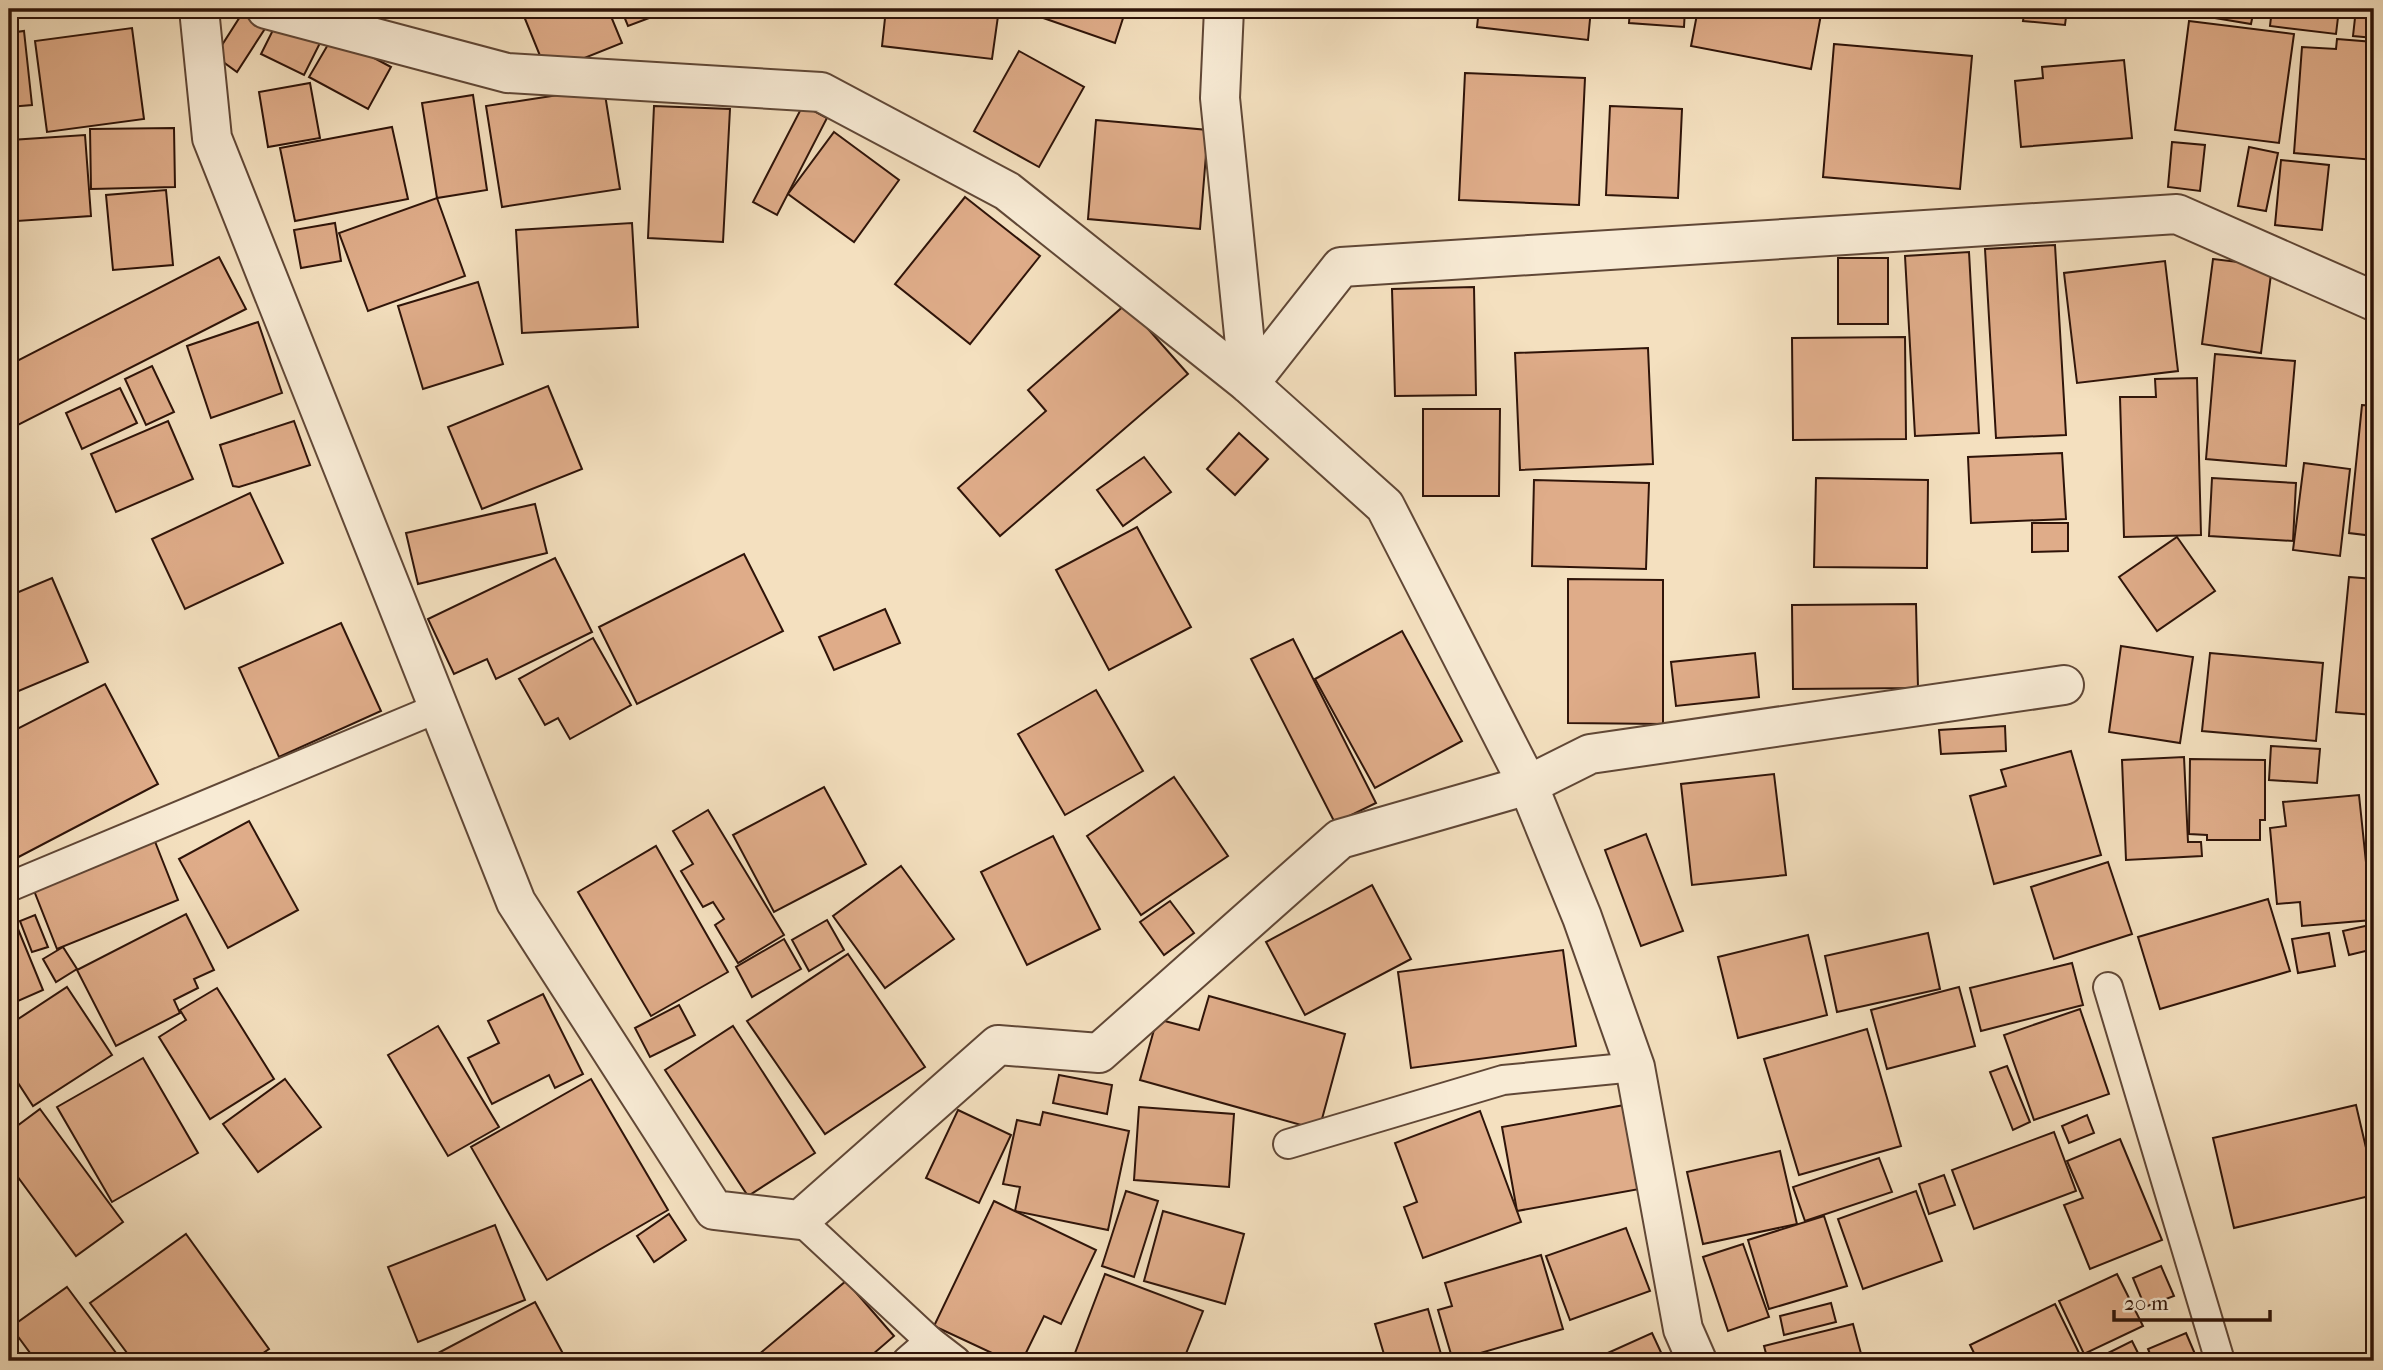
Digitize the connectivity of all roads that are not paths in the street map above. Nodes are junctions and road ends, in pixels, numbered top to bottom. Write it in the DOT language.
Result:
graph roads {
  1 [pos="199,9"];
  2 [pos="266,9"];
  3 [pos="1224,9"];
  4 [pos="2374,302"];
  5 [pos="1249,384"];
  6 [pos="2064,685"];
  7 [pos="438,708"];
  8 [pos="1528,785"];
  9 [pos="9,887"];
  10 [pos="2108,987"];
  11 [pos="1635,1067"];
  12 [pos="1288,1143"];
  13 [pos="800,1220"];
  14 [pos="930,1340"];
  15 [pos="907,1361"];
  16 [pos="956,1361"];
  17 [pos="1697,1361"];
  18 [pos="2220,1361"];
  1 -- 7 [label="street"];
  2 -- 5 [label="street"];
  3 -- 5 [label="street"];
  4 -- 5 [label="street"];
  5 -- 8 [label="street"];
  6 -- 8 [label="street"];
  7 -- 9 [label="lane"];
  7 -- 13 [label="street"];
  8 -- 11 [label="street"];
  8 -- 13 [label="street"];
  10 -- 18 [label="lane"];
  11 -- 12 [label="lane"];
  11 -- 17 [label="street"];
  13 -- 14 [label="lane"];
  14 -- 15 [label="lane"];
  14 -- 16 [label="lane"];
}
